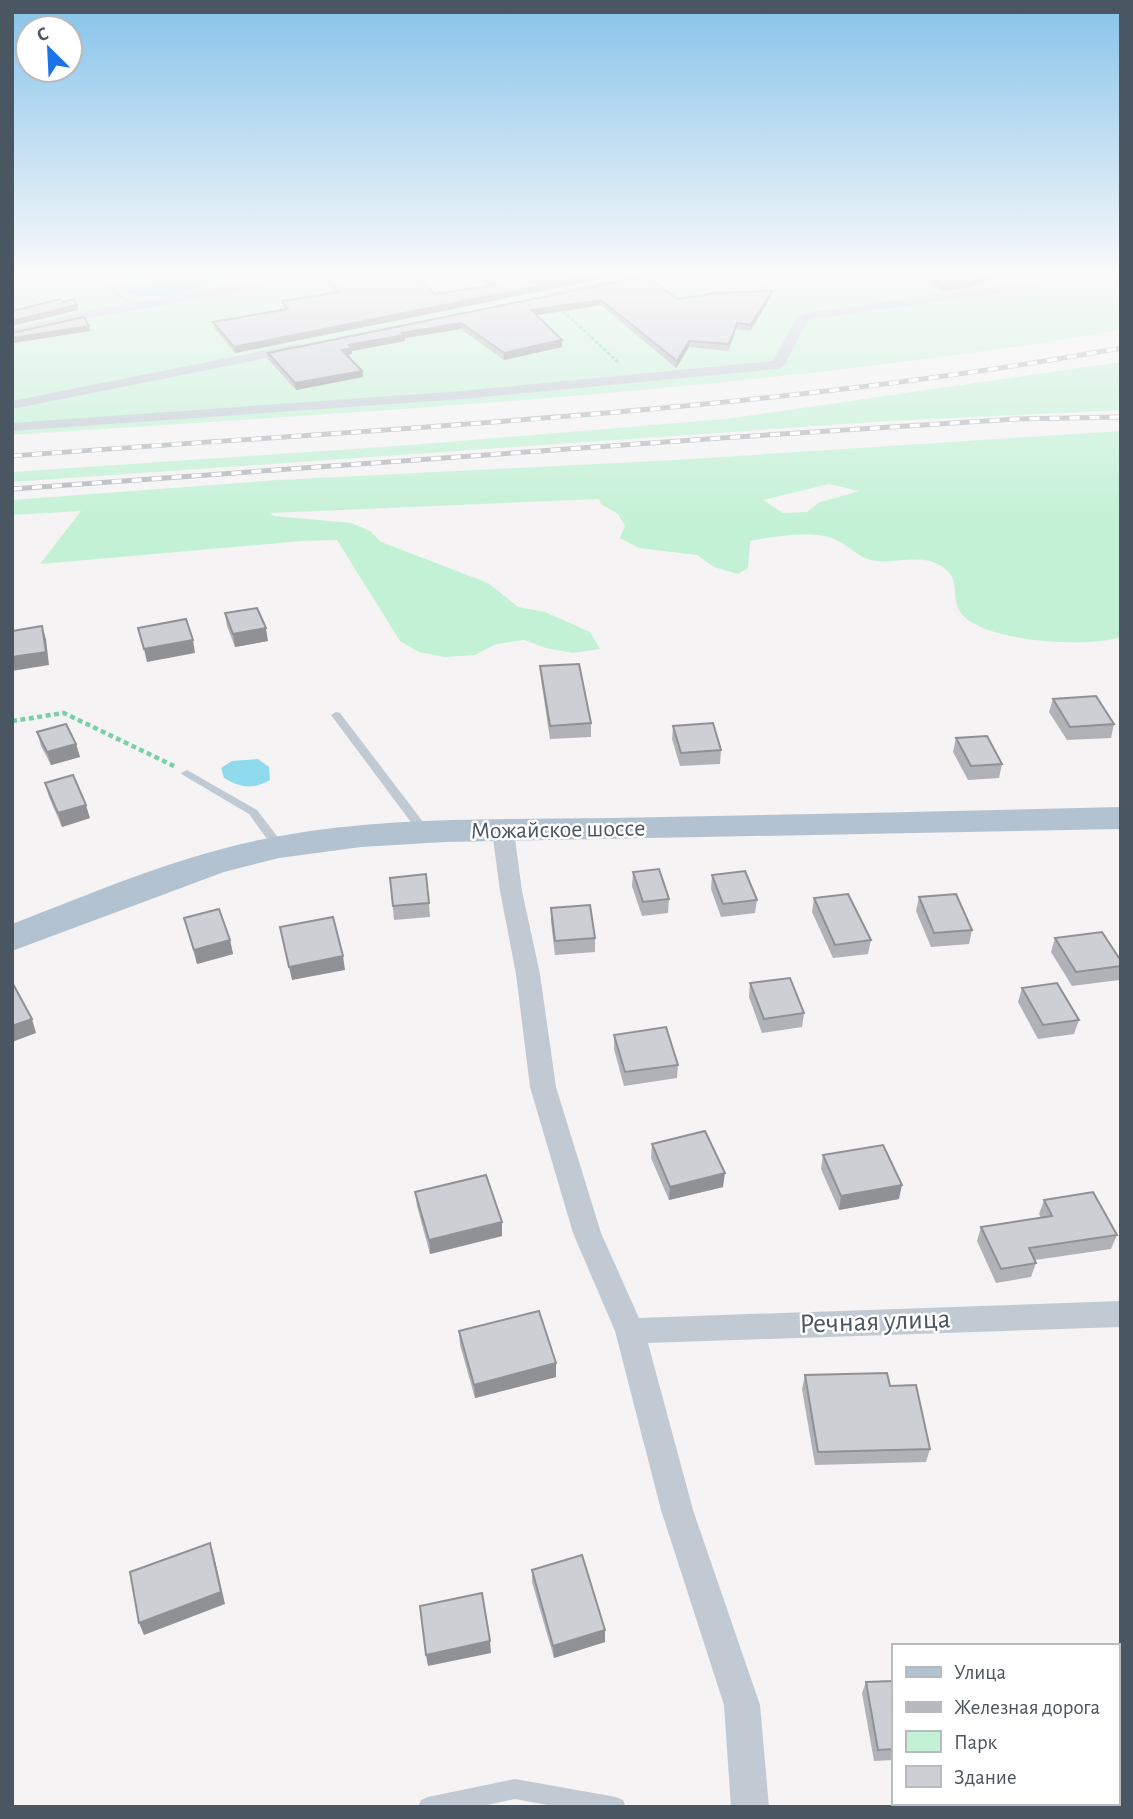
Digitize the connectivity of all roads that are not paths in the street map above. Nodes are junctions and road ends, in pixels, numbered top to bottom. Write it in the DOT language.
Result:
graph roads {
  1 [pos="238,360"];
  2 [pos="781,360"];
  3 [pos="12,405"];
  4 [pos="12,427"];
  5 [pos="336,715"];
  6 [pos="187,773"];
  7 [pos="1121,818"];
  8 [pos="503,831"];
  9 [pos="426,834"];
  10 [pos="279,847"];
  11 [pos="12,938"];
  12 [pos="1121,1314"];
  13 [pos="630,1331"];
  14 [pos="428,1807"];
  15 [pos="616,1807"];
  16 [pos="750,1807"];
  1 -- 3 [label="street"];
  2 -- 4 [label="street"];
  5 -- 9 [label="lane"];
  6 -- 10 [label="lane"];
  7 -- 8 [label="main road, Можайское шоссе"];
  8 -- 9 [label="main road, Можайское шоссе"];
  8 -- 13 [label="street"];
  9 -- 10 [label="main road, Можайское шоссе"];
  10 -- 11 [label="main road, Можайское шоссе"];
  12 -- 13 [label="street, Речная улица"];
  13 -- 16 [label="street"];
  14 -- 15 [label="lane"];
}
